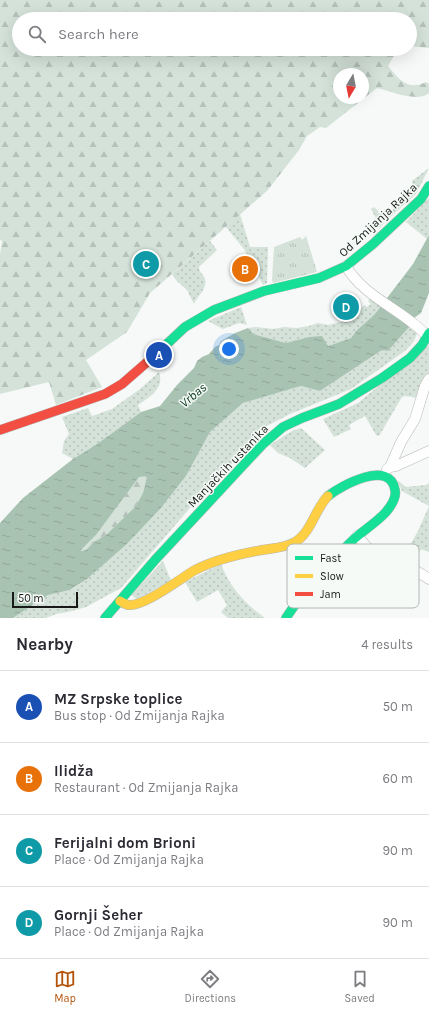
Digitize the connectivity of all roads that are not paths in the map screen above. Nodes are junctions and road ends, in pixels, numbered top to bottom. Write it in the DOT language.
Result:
graph roads {
  1 [pos="429,186"];
  2 [pos="346,266"];
  3 [pos="428,335"];
  4 [pos="429,379"];
  5 [pos="0,430"];
  6 [pos="429,451"];
  7 [pos="390,467"];
  8 [pos="380,474"];
  9 [pos="357,536"];
  10 [pos="289,544"];
  11 [pos="349,544"];
  12 [pos="364,544"];
  13 [pos="287,545"];
  14 [pos="419,573"];
  15 [pos="429,579"];
  16 [pos="120,601"];
  17 [pos="135,604"];
  18 [pos="294,608"];
  19 [pos="105,618"];
  20 [pos="286,618"];
  1 -- 2 [label="street, Od Zmijanja Rajka"];
  2 -- 3 [label="street"];
  2 -- 5 [label="street, Od Zmijanja Rajka"];
  3 -- 16 [label="street, Manjačkih ustanika"];
  4 -- 7 [label="street"];
  6 -- 7 [label="street"];
  7 -- 8 [label="street"];
  8 -- 9 [label="street"];
  8 -- 10 [label="street"];
  9 -- 11 [label="street"];
  9 -- 12 [label="street"];
  13 -- 17 [label="street"];
  14 -- 15 [label="street"];
  16 -- 17 [label="street"];
  16 -- 19 [label="street, Manjačkih ustanika"];
  17 -- 19 [label="street"];
  18 -- 20 [label="street"];
}
